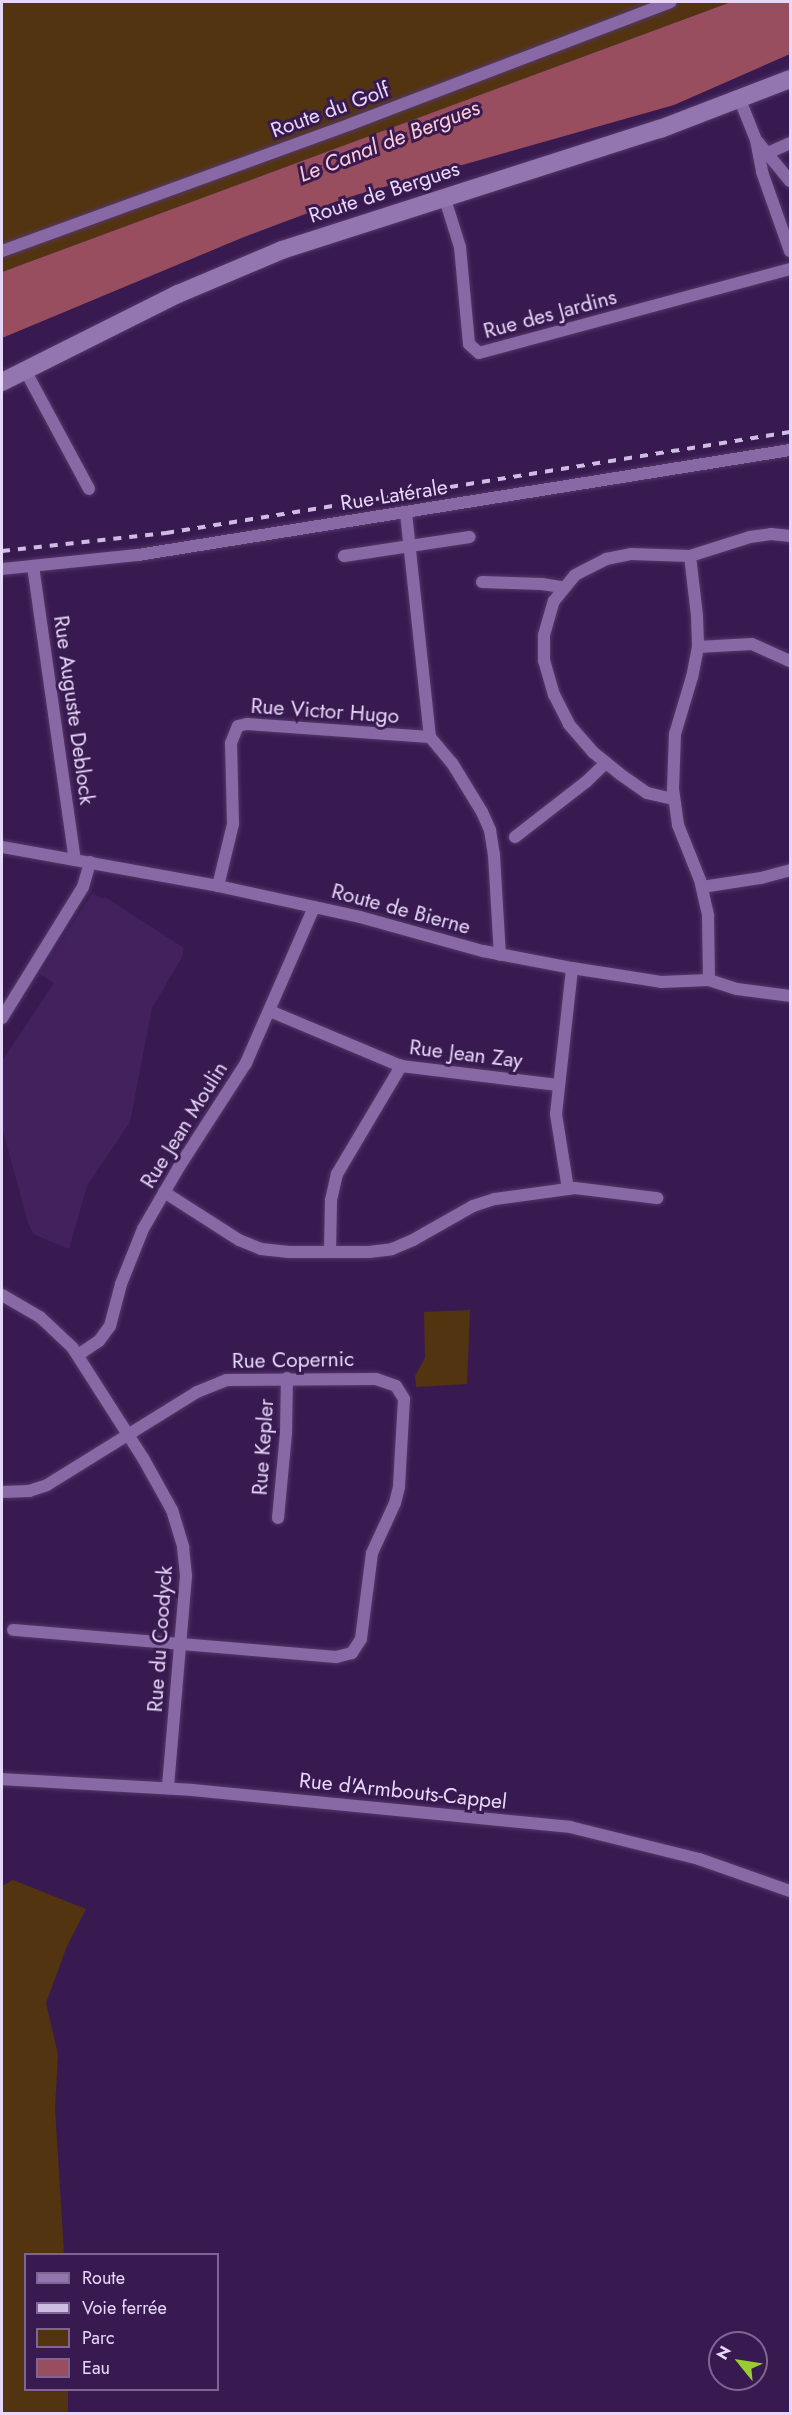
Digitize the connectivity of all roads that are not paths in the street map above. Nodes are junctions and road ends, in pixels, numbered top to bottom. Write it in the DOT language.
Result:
graph roads {
  1 [pos="671,2"];
  2 [pos="790,79"];
  3 [pos="740,100"];
  4 [pos="790,143"];
  5 [pos="764,155"];
  6 [pos="790,181"];
  7 [pos="444,196"];
  8 [pos="2,251"];
  9 [pos="790,251"];
  10 [pos="790,269"];
  11 [pos="25,370"];
  12 [pos="3,381"];
  13 [pos="790,450"];
  14 [pos="89,489"];
  15 [pos="406,513"];
  16 [pos="790,536"];
  17 [pos="470,537"];
  18 [pos="409,546"];
  19 [pos="344,556"];
  20 [pos="690,556"];
  21 [pos="33,566"];
  22 [pos="2,569"];
  23 [pos="482,582"];
  24 [pos="562,587"];
  25 [pos="698,647"];
  26 [pos="790,660"];
  27 [pos="430,737"];
  28 [pos="606,763"];
  29 [pos="673,799"];
  30 [pos="515,837"];
  31 [pos="2,847"];
  32 [pos="75,860"];
  33 [pos="90,862"];
  34 [pos="790,870"];
  35 [pos="218,886"];
  36 [pos="702,886"];
  37 [pos="314,906"];
  38 [pos="500,955"];
  39 [pos="572,968"];
  40 [pos="709,980"];
  41 [pos="790,996"];
  42 [pos="270,1011"];
  43 [pos="2,1017"];
  44 [pos="401,1066"];
  45 [pos="558,1085"];
  46 [pos="567,1189"];
  47 [pos="164,1192"];
  48 [pos="657,1198"];
  49 [pos="330,1252"];
  50 [pos="2,1295"];
  51 [pos="78,1355"];
  52 [pos="287,1378"];
  53 [pos="129,1435"];
  54 [pos="2,1491"];
  55 [pos="278,1518"];
  56 [pos="13,1630"];
  57 [pos="180,1645"];
  58 [pos="2,1779"];
  59 [pos="168,1788"];
  60 [pos="790,1891"];
  1 -- 8 [label="street, Route du Golf"];
  2 -- 3 [label="main road, Route de Bergues"];
  3 -- 5 [label="street"];
  3 -- 7 [label="main road, Route de Bergues"];
  4 -- 5 [label="street"];
  5 -- 6 [label="street"];
  5 -- 9 [label="street"];
  7 -- 10 [label="street, Rue des Jardins"];
  7 -- 11 [label="main road, Route de Bergues"];
  11 -- 12 [label="main road, Route de Bergues"];
  11 -- 14 [label="street"];
  13 -- 15 [label="street, Rue Latérale"];
  15 -- 18 [label="street, Rue Victor Hugo"];
  15 -- 21 [label="street, Rue Latérale"];
  16 -- 20 [label="street"];
  17 -- 18 [label="street"];
  18 -- 19 [label="street"];
  18 -- 27 [label="street, Rue Victor Hugo"];
  20 -- 24 [label="street"];
  20 -- 25 [label="street"];
  21 -- 22 [label="street, Rue Latérale"];
  21 -- 32 [label="street, Rue Auguste Deblock"];
  23 -- 24 [label="street"];
  24 -- 28 [label="street"];
  25 -- 26 [label="street"];
  25 -- 29 [label="street"];
  27 -- 35 [label="street, Rue Victor Hugo"];
  27 -- 38 [label="street"];
  28 -- 29 [label="street"];
  28 -- 30 [label="street"];
  29 -- 36 [label="street"];
  31 -- 32 [label="street, Route de Bierne"];
  32 -- 33 [label="street, Route de Bierne"];
  33 -- 35 [label="street, Route de Bierne"];
  33 -- 43 [label="street"];
  34 -- 36 [label="street"];
  35 -- 37 [label="street, Route de Bierne"];
  36 -- 40 [label="street"];
  37 -- 38 [label="street, Route de Bierne"];
  37 -- 42 [label="street, Rue Jean Moulin"];
  38 -- 39 [label="street, Route de Bierne"];
  39 -- 40 [label="street, Route de Bierne"];
  39 -- 45 [label="street"];
  40 -- 41 [label="street, Route de Bierne"];
  42 -- 44 [label="street, Rue Jean Zay"];
  42 -- 47 [label="street, Rue Jean Moulin"];
  44 -- 45 [label="street, Rue Jean Zay"];
  44 -- 49 [label="street"];
  45 -- 46 [label="street"];
  46 -- 48 [label="street"];
  46 -- 49 [label="street"];
  47 -- 49 [label="street"];
  47 -- 51 [label="street, Rue Jean Moulin"];
  50 -- 51 [label="street, Rue du Coodyck"];
  51 -- 53 [label="street, Rue du Coodyck"];
  52 -- 53 [label="street, Rue Copernic"];
  52 -- 55 [label="street, Rue Kepler"];
  52 -- 57 [label="street, Rue Copernic"];
  53 -- 54 [label="street, Rue Copernic"];
  53 -- 57 [label="street, Rue du Coodyck"];
  56 -- 57 [label="street"];
  57 -- 59 [label="street, Rue du Coodyck"];
  58 -- 59 [label="street, Rue d'Armbouts-Cappel"];
  59 -- 60 [label="street, Rue d'Armbouts-Cappel"];
}
